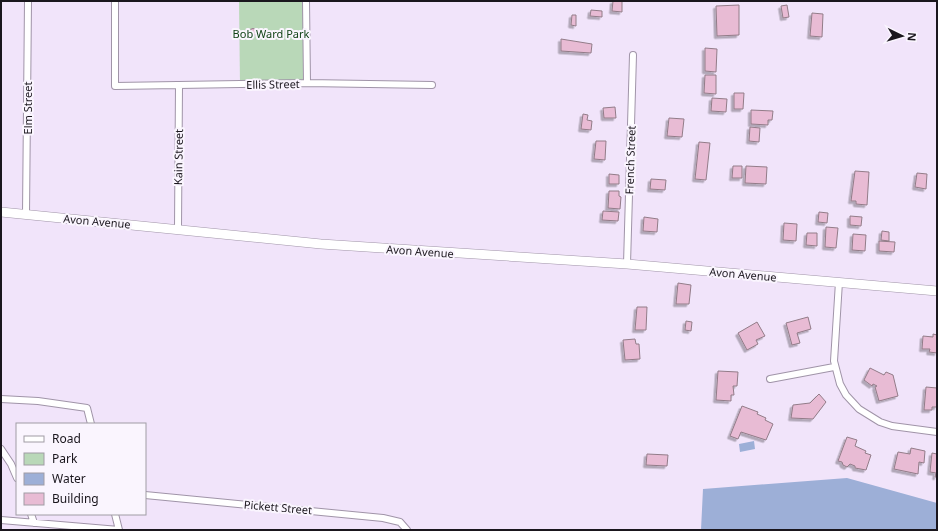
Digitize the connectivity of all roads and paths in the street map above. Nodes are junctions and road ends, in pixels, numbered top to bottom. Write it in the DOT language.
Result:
graph roads {
  1 [pos="28,1"];
  2 [pos="115,1"];
  3 [pos="306,1"];
  4 [pos="634,55"];
  5 [pos="307,84"];
  6 [pos="179,85"];
  7 [pos="432,85"];
  8 [pos="1,212"];
  9 [pos="26,214"];
  10 [pos="178,228"];
  11 [pos="627,264"];
  12 [pos="839,282"];
  13 [pos="937,291"];
  14 [pos="834,367"];
  15 [pos="770,378"];
  16 [pos="1,399"];
  17 [pos="91,423"];
  18 [pos="937,432"];
  19 [pos="1,449"];
  20 [pos="16,476"];
  21 [pos="146,494"];
  22 [pos="31,515"];
  23 [pos="115,515"];
  24 [pos="1,520"];
  25 [pos="34,523"];
  26 [pos="119,530"];
  27 [pos="407,530"];
  1 -- 9 [label="street, Elm Street"];
  2 -- 6 [label="street, Ellis Street"];
  3 -- 5 [label="street"];
  4 -- 11 [label="street, French Street"];
  5 -- 6 [label="street, Ellis Street"];
  5 -- 7 [label="street, Ellis Street"];
  6 -- 10 [label="street, Kain Street"];
  8 -- 9 [label="main road, Avon Avenue"];
  9 -- 10 [label="main road, Avon Avenue"];
  10 -- 11 [label="main road, Avon Avenue"];
  11 -- 12 [label="main road, Avon Avenue"];
  12 -- 13 [label="main road, Avon Avenue"];
  12 -- 14 [label="street"];
  14 -- 15 [label="street"];
  14 -- 18 [label="street"];
  16 -- 17 [label="street"];
  19 -- 20 [label="street"];
  21 -- 27 [label="street, Pickett Street"];
  22 -- 25 [label="street"];
  23 -- 26 [label="street"];
  24 -- 25 [label="street"];
  25 -- 26 [label="street"];
}
